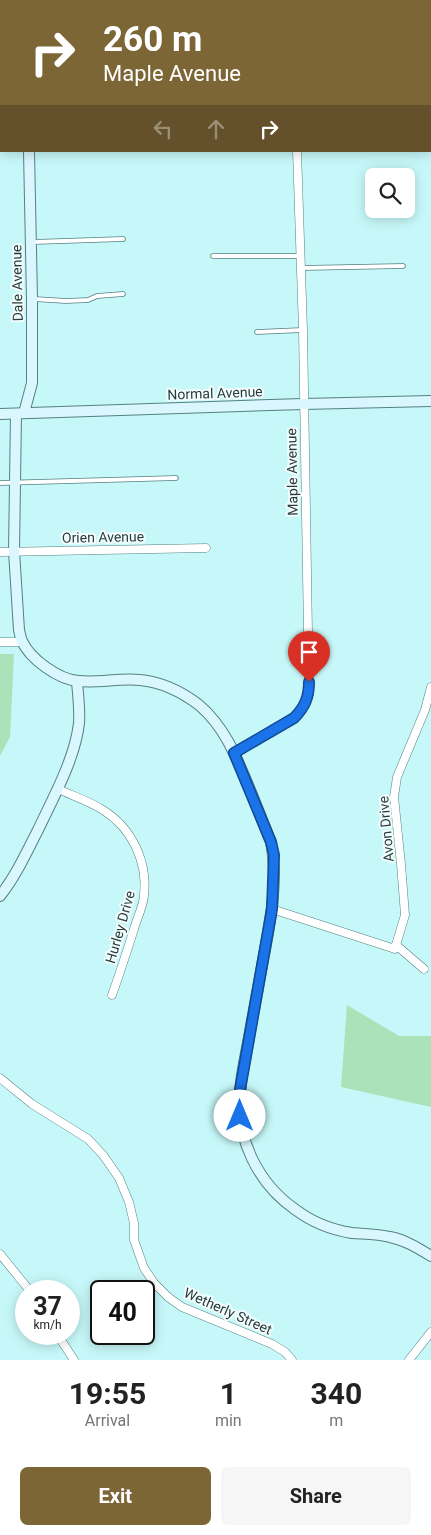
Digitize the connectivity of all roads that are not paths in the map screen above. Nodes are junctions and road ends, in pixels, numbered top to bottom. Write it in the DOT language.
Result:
graph roads {
  1 [pos="29,152"];
  2 [pos="297,152"];
  3 [pos="123,239"];
  4 [pos="31,242"];
  5 [pos="213,256"];
  6 [pos="301,256"];
  7 [pos="403,266"];
  8 [pos="301,268"];
  9 [pos="123,294"];
  10 [pos="32,299"];
  11 [pos="303,330"];
  12 [pos="257,332"];
  13 [pos="431,401"];
  14 [pos="303,404"];
  15 [pos="0,414"];
  16 [pos="20,414"];
  17 [pos="176,478"];
  18 [pos="14,482"];
  19 [pos="0,483"];
  20 [pos="206,548"];
  21 [pos="14,551"];
  22 [pos="0,552"];
  23 [pos="0,642"];
  24 [pos="22,642"];
  25 [pos="77,681"];
  26 [pos="431,687"];
  27 [pos="234,753"];
  28 [pos="58,789"];
  29 [pos="0,896"];
  30 [pos="272,909"];
  31 [pos="396,945"];
  32 [pos="424,969"];
  33 [pos="112,995"];
  34 [pos="0,1078"];
  35 [pos="0,1254"];
  36 [pos="431,1256"];
  37 [pos="21,1280"];
  38 [pos="431,1332"];
  39 [pos="64,1345"];
  40 [pos="74,1360"];
  41 [pos="292,1360"];
  42 [pos="408,1360"];
  1 -- 4 [label="street, Dale Avenue"];
  2 -- 6 [label="street, Maple Avenue"];
  3 -- 4 [label="lane"];
  4 -- 10 [label="street, Dale Avenue"];
  5 -- 6 [label="lane"];
  6 -- 8 [label="street, Maple Avenue"];
  7 -- 8 [label="lane"];
  8 -- 11 [label="street, Maple Avenue"];
  9 -- 10 [label="lane"];
  10 -- 16 [label="street, Dale Avenue"];
  11 -- 12 [label="lane"];
  11 -- 14 [label="street, Maple Avenue"];
  13 -- 14 [label="street, Normal Avenue"];
  14 -- 16 [label="street, Normal Avenue"];
  14 -- 27 [label="street, Maple Avenue"];
  15 -- 16 [label="street, Normal Avenue"];
  16 -- 18 [label="street, Dale Avenue"];
  17 -- 18 [label="lane"];
  18 -- 19 [label="lane"];
  18 -- 21 [label="street, Dale Avenue"];
  20 -- 21 [label="street, Orien Avenue"];
  21 -- 22 [label="street, Orien Avenue"];
  21 -- 24 [label="street, Dale Avenue"];
  23 -- 24 [label="street"];
  24 -- 25 [label="street"];
  25 -- 27 [label="street"];
  25 -- 28 [label="street"];
  26 -- 31 [label="street, Avon Drive"];
  27 -- 30 [label="street"];
  28 -- 29 [label="street"];
  28 -- 33 [label="street, Hurley Drive"];
  30 -- 31 [label="street"];
  30 -- 36 [label="street"];
  31 -- 32 [label="street"];
  34 -- 41 [label="street, Wetherly Street"];
  35 -- 37 [label="street"];
  38 -- 42 [label="street"];
  39 -- 40 [label="street"];
}
